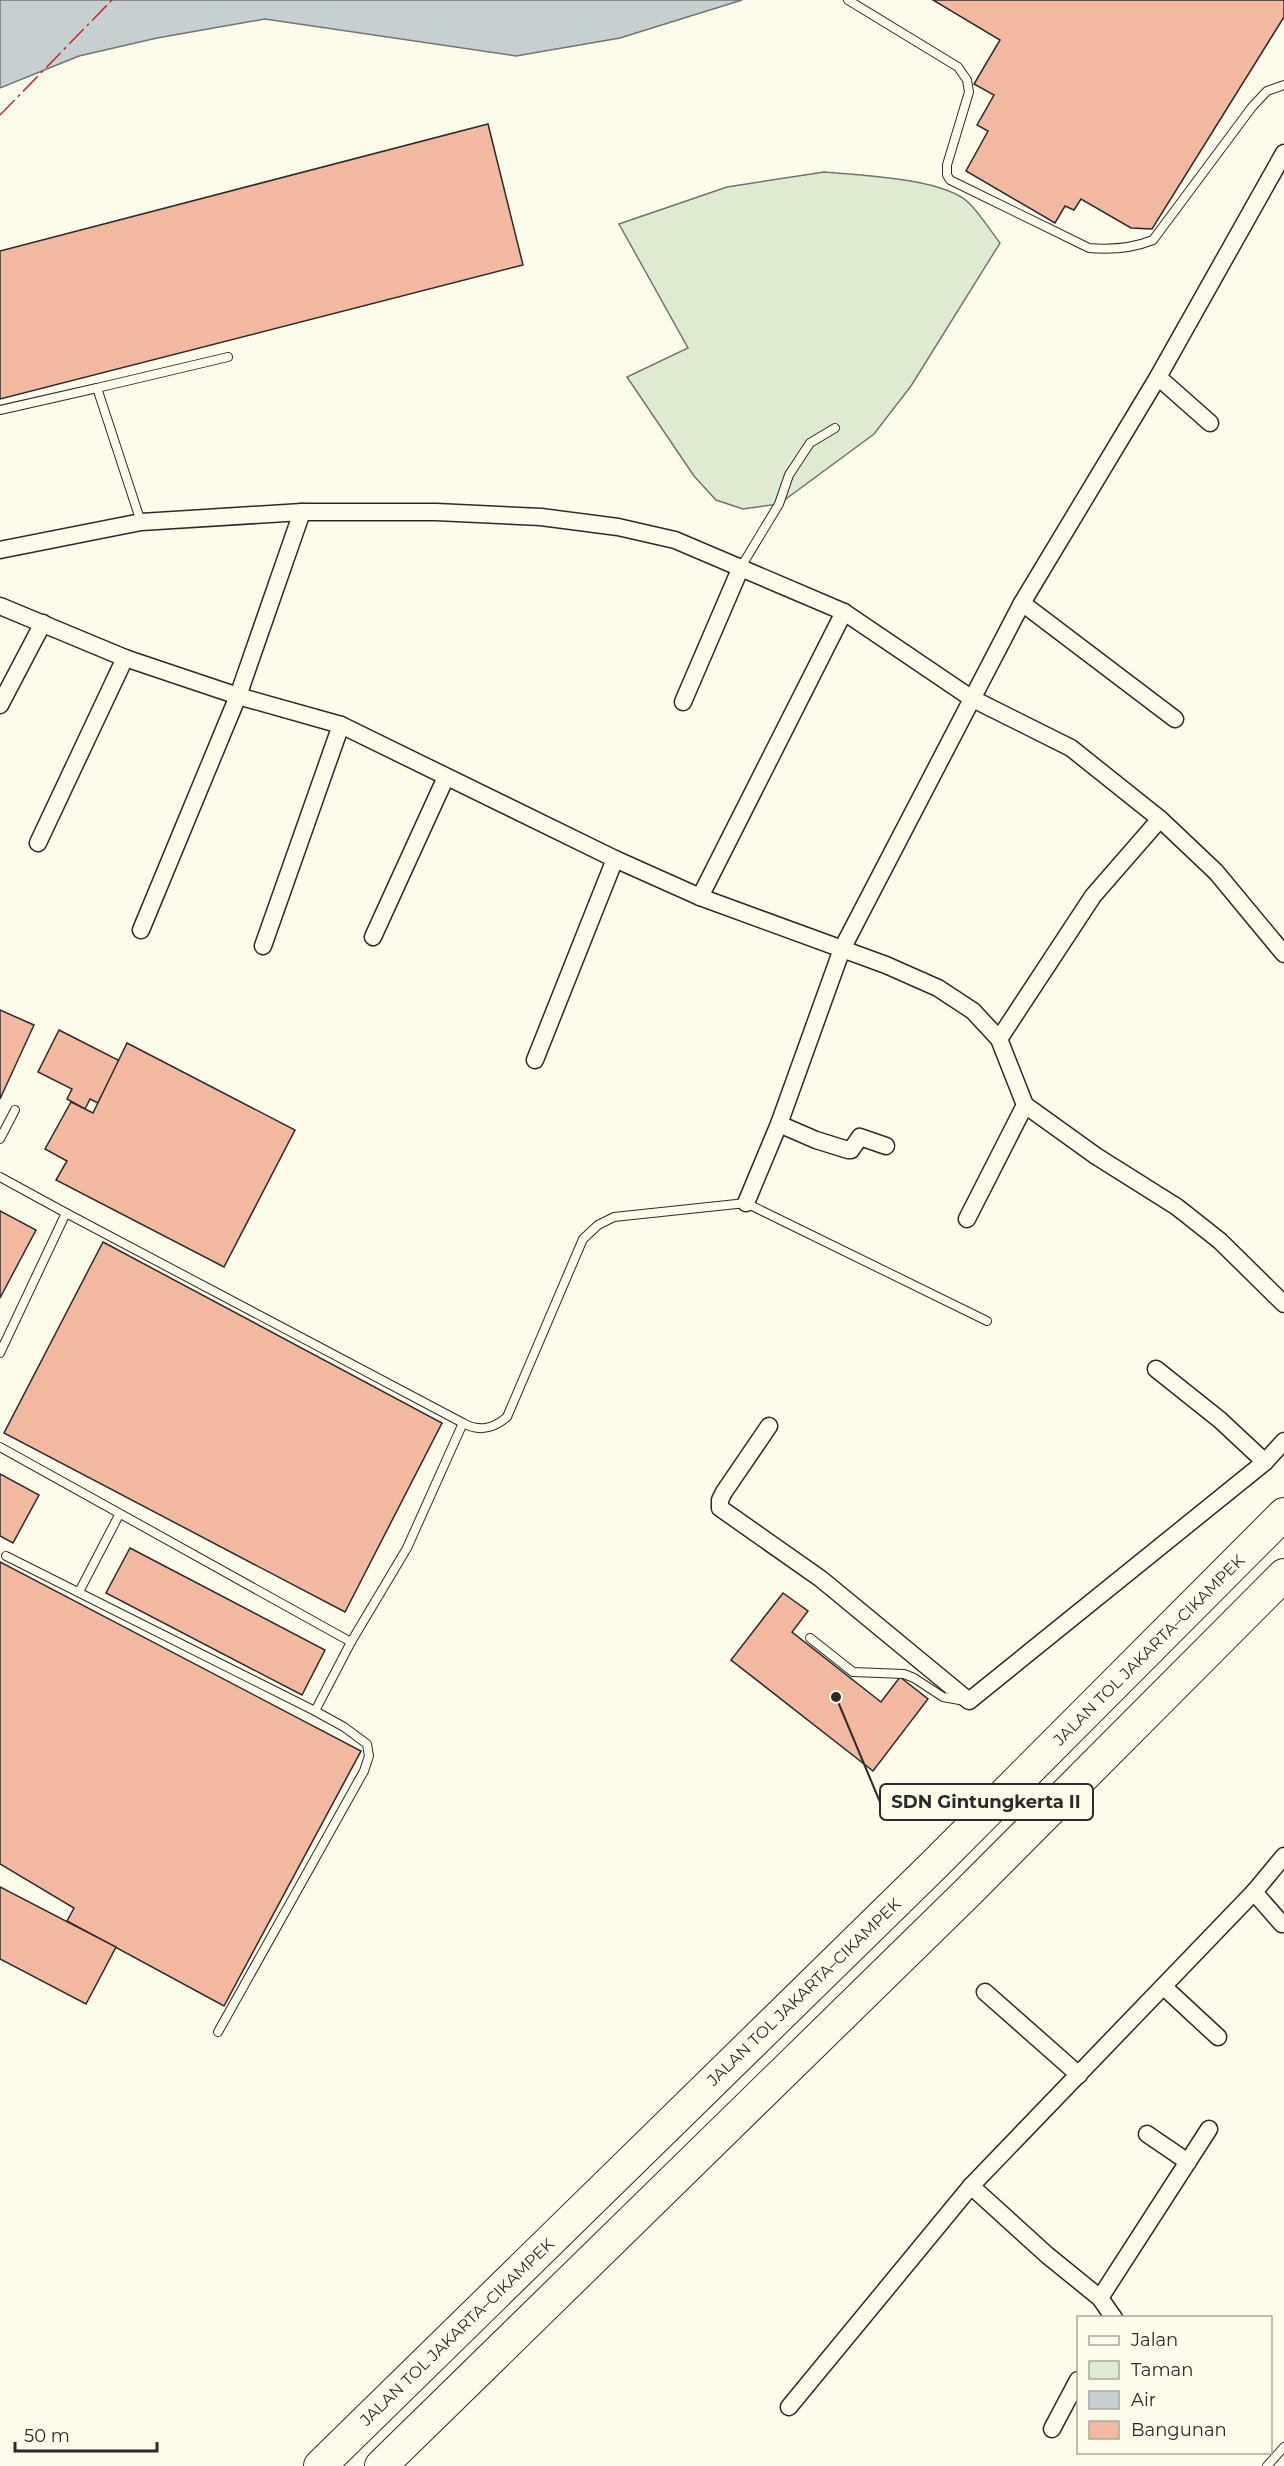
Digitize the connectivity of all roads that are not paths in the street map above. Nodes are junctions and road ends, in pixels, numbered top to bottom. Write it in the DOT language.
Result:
graph roads {
  1 [pos="848,0"];
  2 [pos="1284,85"];
  3 [pos="1284,153"];
  4 [pos="228,357"];
  5 [pos="1158,377"];
  6 [pos="97,388"];
  7 [pos="0,410"];
  8 [pos="1210,423"];
  9 [pos="835,428"];
  10 [pos="302,512"];
  11 [pos="141,522"];
  12 [pos="0,550"];
  13 [pos="741,567"];
  14 [pos="1022,603"];
  15 [pos="0,606"];
  16 [pos="844,612"];
  17 [pos="43,623"];
  18 [pos="125,658"];
  19 [pos="238,696"];
  20 [pos="971,698"];
  21 [pos="683,702"];
  22 [pos="0,705"];
  23 [pos="1175,719"];
  24 [pos="341,725"];
  25 [pos="446,777"];
  26 [pos="1160,819"];
  27 [pos="38,843"];
  28 [pos="615,860"];
  29 [pos="700,897"];
  30 [pos="141,930"];
  31 [pos="373,937"];
  32 [pos="263,946"];
  33 [pos="842,949"];
  34 [pos="1284,954"];
  35 [pos="999,1039"];
  36 [pos="535,1060"];
  37 [pos="1025,1105"];
  38 [pos="15,1110"];
  39 [pos="779,1124"];
  40 [pos="0,1138"];
  41 [pos="886,1146"];
  42 [pos="0,1177"];
  43 [pos="746,1203"];
  44 [pos="66,1213"];
  45 [pos="967,1219"];
  46 [pos="1284,1304"];
  47 [pos="987,1321"];
  48 [pos="0,1353"];
  49 [pos="1156,1369"];
  50 [pos="463,1423"];
  51 [pos="769,1426"];
  52 [pos="1284,1441"];
  53 [pos="0,1447"];
  54 [pos="1265,1461"];
  55 [pos="1284,1514"];
  56 [pos="119,1515"];
  57 [pos="6,1556"];
  58 [pos="1284,1575"];
  59 [pos="79,1592"];
  60 [pos="810,1638"];
  61 [pos="351,1642"];
  62 [pos="969,1701"];
  63 [pos="315,1711"];
  64 [pos="1284,1856"];
  65 [pos="1254,1892"];
  66 [pos="1282,1924"];
  67 [pos="1164,1987"];
  68 [pos="985,1992"];
  69 [pos="218,2032"];
  70 [pos="1218,2037"];
  71 [pos="1079,2074"];
  72 [pos="1209,2129"];
  73 [pos="1147,2134"];
  74 [pos="1188,2162"];
  75 [pos="971,2186"];
  76 [pos="1100,2298"];
  77 [pos="1113,2316"];
  78 [pos="1077,2382"];
  79 [pos="789,2407"];
  80 [pos="1052,2429"];
  81 [pos="1284,2447"];
  82 [pos="320,2466"];
  83 [pos="381,2466"];
  84 [pos="1267,2466"];
  1 -- 2 [label="lane"];
  3 -- 5 [label="street"];
  4 -- 6 [label="lane"];
  5 -- 8 [label="street"];
  5 -- 14 [label="street"];
  6 -- 7 [label="lane"];
  6 -- 11 [label="lane"];
  9 -- 13 [label="lane"];
  10 -- 11 [label="street"];
  10 -- 13 [label="street"];
  10 -- 19 [label="street"];
  11 -- 12 [label="street"];
  13 -- 16 [label="street"];
  13 -- 21 [label="street"];
  14 -- 20 [label="street"];
  14 -- 23 [label="street"];
  15 -- 17 [label="street"];
  16 -- 20 [label="street"];
  16 -- 29 [label="street"];
  17 -- 18 [label="street"];
  17 -- 22 [label="street"];
  18 -- 19 [label="street"];
  18 -- 27 [label="street"];
  19 -- 24 [label="street"];
  19 -- 30 [label="street"];
  20 -- 26 [label="street"];
  20 -- 33 [label="street"];
  24 -- 25 [label="street"];
  24 -- 32 [label="street"];
  25 -- 28 [label="street"];
  25 -- 31 [label="street"];
  26 -- 34 [label="street"];
  26 -- 35 [label="street"];
  28 -- 29 [label="street"];
  28 -- 36 [label="street"];
  29 -- 33 [label="street"];
  33 -- 35 [label="street"];
  33 -- 39 [label="street"];
  35 -- 37 [label="street"];
  37 -- 45 [label="street"];
  37 -- 46 [label="street"];
  38 -- 40 [label="lane"];
  39 -- 41 [label="street"];
  39 -- 43 [label="street"];
  42 -- 44 [label="lane"];
  43 -- 47 [label="lane"];
  43 -- 50 [label="lane"];
  44 -- 48 [label="lane"];
  44 -- 50 [label="lane"];
  49 -- 54 [label="street"];
  50 -- 61 [label="lane"];
  51 -- 62 [label="street"];
  52 -- 54 [label="street"];
  53 -- 56 [label="lane"];
  54 -- 62 [label="street"];
  55 -- 82 [label="highway, JALAN TOL JAKARTA–CIKAMPEK"];
  56 -- 59 [label="lane"];
  56 -- 61 [label="lane"];
  57 -- 59 [label="lane"];
  58 -- 83 [label="highway"];
  59 -- 63 [label="lane"];
  60 -- 62 [label="lane"];
  61 -- 63 [label="lane"];
  63 -- 69 [label="lane"];
  64 -- 65 [label="street"];
  65 -- 66 [label="street"];
  65 -- 67 [label="street"];
  67 -- 70 [label="street"];
  67 -- 71 [label="street"];
  68 -- 71 [label="street"];
  71 -- 75 [label="street"];
  72 -- 74 [label="street"];
  73 -- 74 [label="street"];
  74 -- 76 [label="street"];
  75 -- 76 [label="street"];
  75 -- 79 [label="street"];
  76 -- 77 [label="street"];
  78 -- 80 [label="street"];
  81 -- 84 [label="lane"];
}
